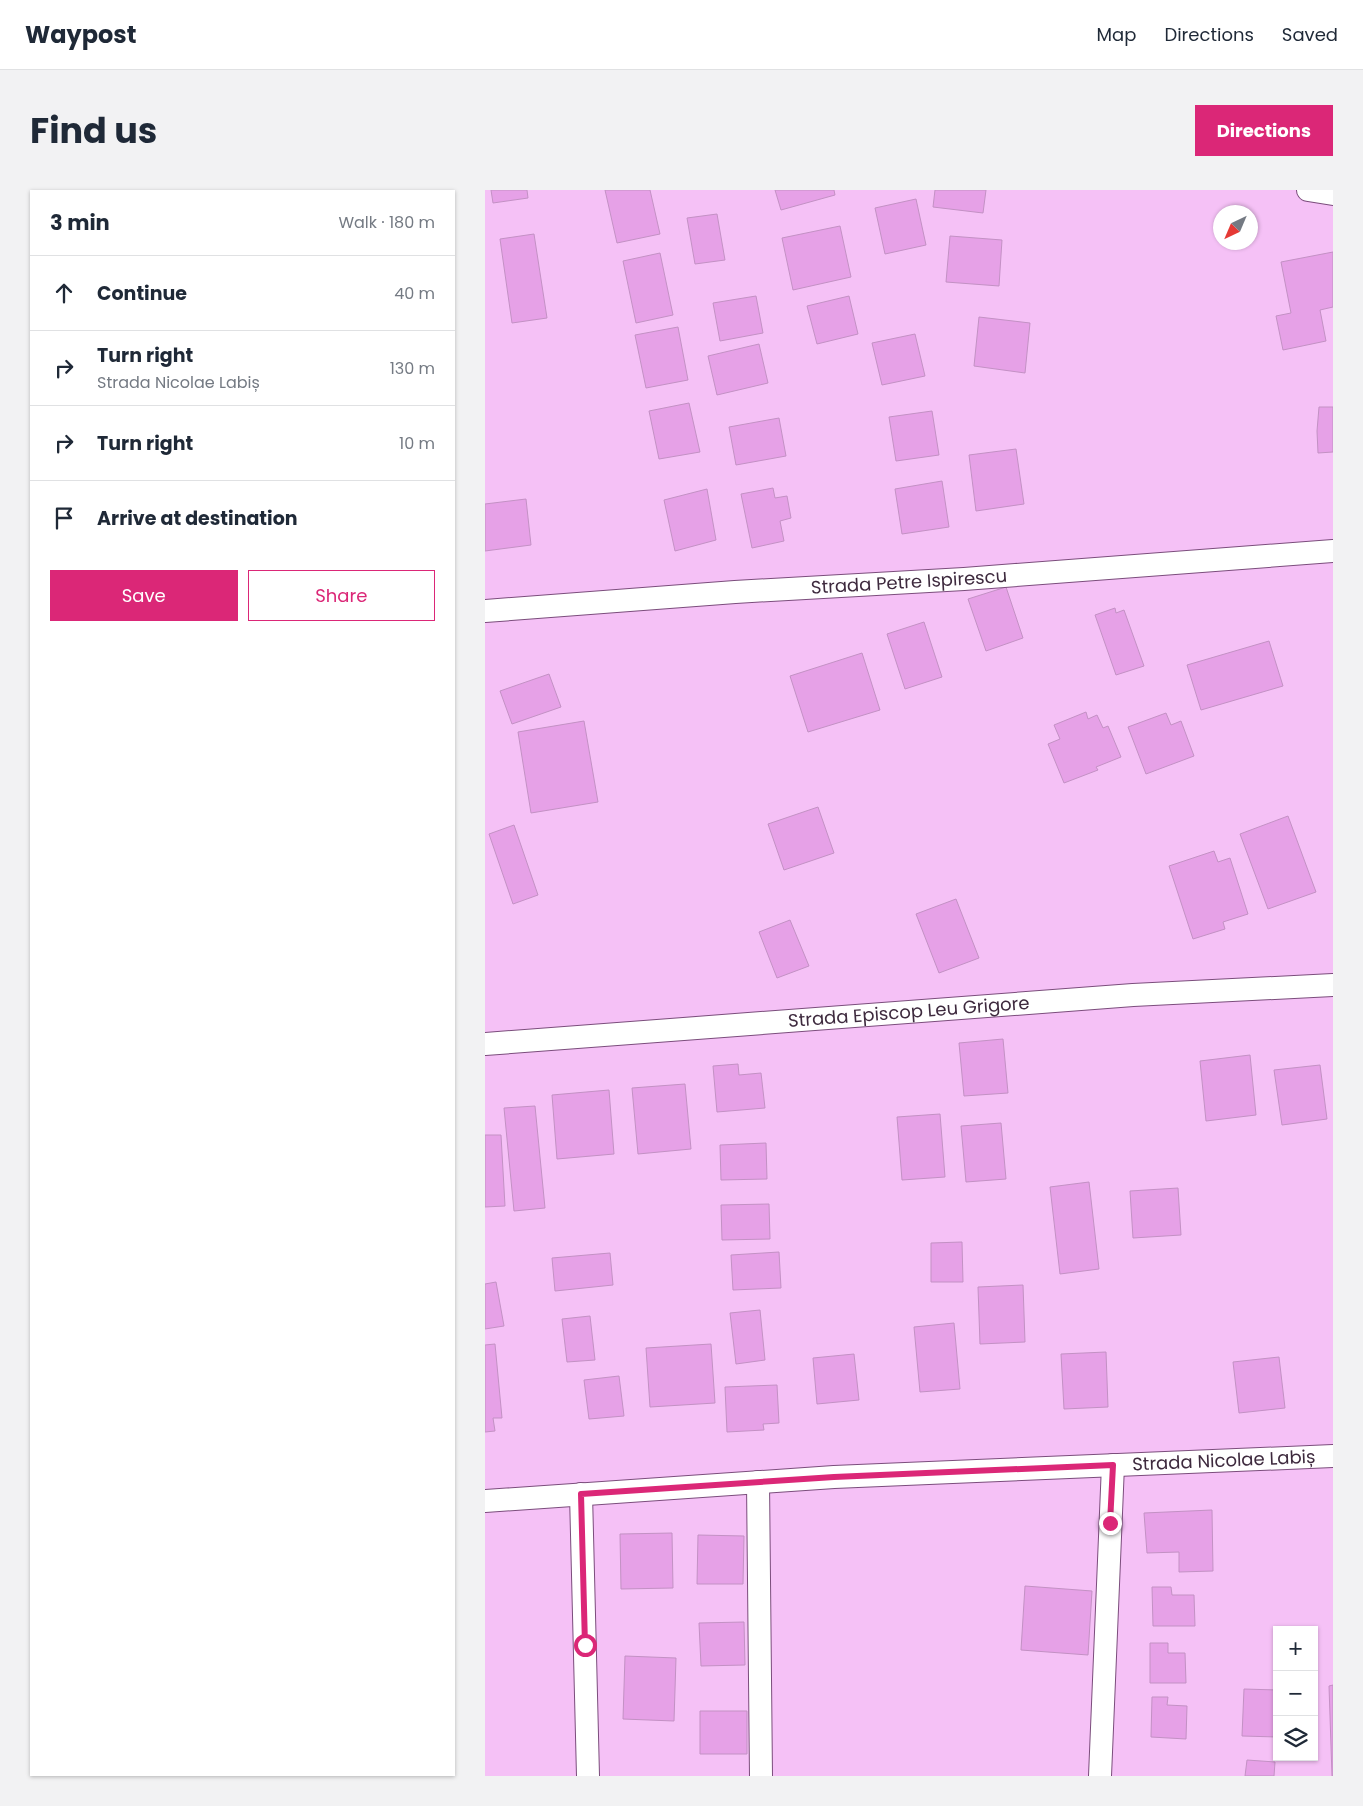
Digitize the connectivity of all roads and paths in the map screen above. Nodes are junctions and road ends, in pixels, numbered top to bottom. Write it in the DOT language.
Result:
graph roads {
  1 [pos="1308,190"];
  2 [pos="1333,194"];
  3 [pos="1333,551"];
  4 [pos="485,611"];
  5 [pos="1333,985"];
  6 [pos="485,1044"];
  7 [pos="1333,1456"];
  8 [pos="1113,1465"];
  9 [pos="758,1482"];
  10 [pos="581,1494"];
  11 [pos="485,1501"];
  12 [pos="588,1776"];
  13 [pos="761,1776"];
  14 [pos="1100,1776"];
  1 -- 2 [label="street"];
  3 -- 4 [label="street, Strada Petre Ispirescu"];
  5 -- 6 [label="street, Strada Episcop Leu Grigore"];
  7 -- 8 [label="street, Strada Nicolae Labiș"];
  8 -- 9 [label="street, Strada Nicolae Labiș"];
  8 -- 14 [label="street"];
  9 -- 10 [label="street, Strada Nicolae Labiș"];
  9 -- 13 [label="street"];
  10 -- 11 [label="street, Strada Nicolae Labiș"];
  10 -- 12 [label="street"];
}
